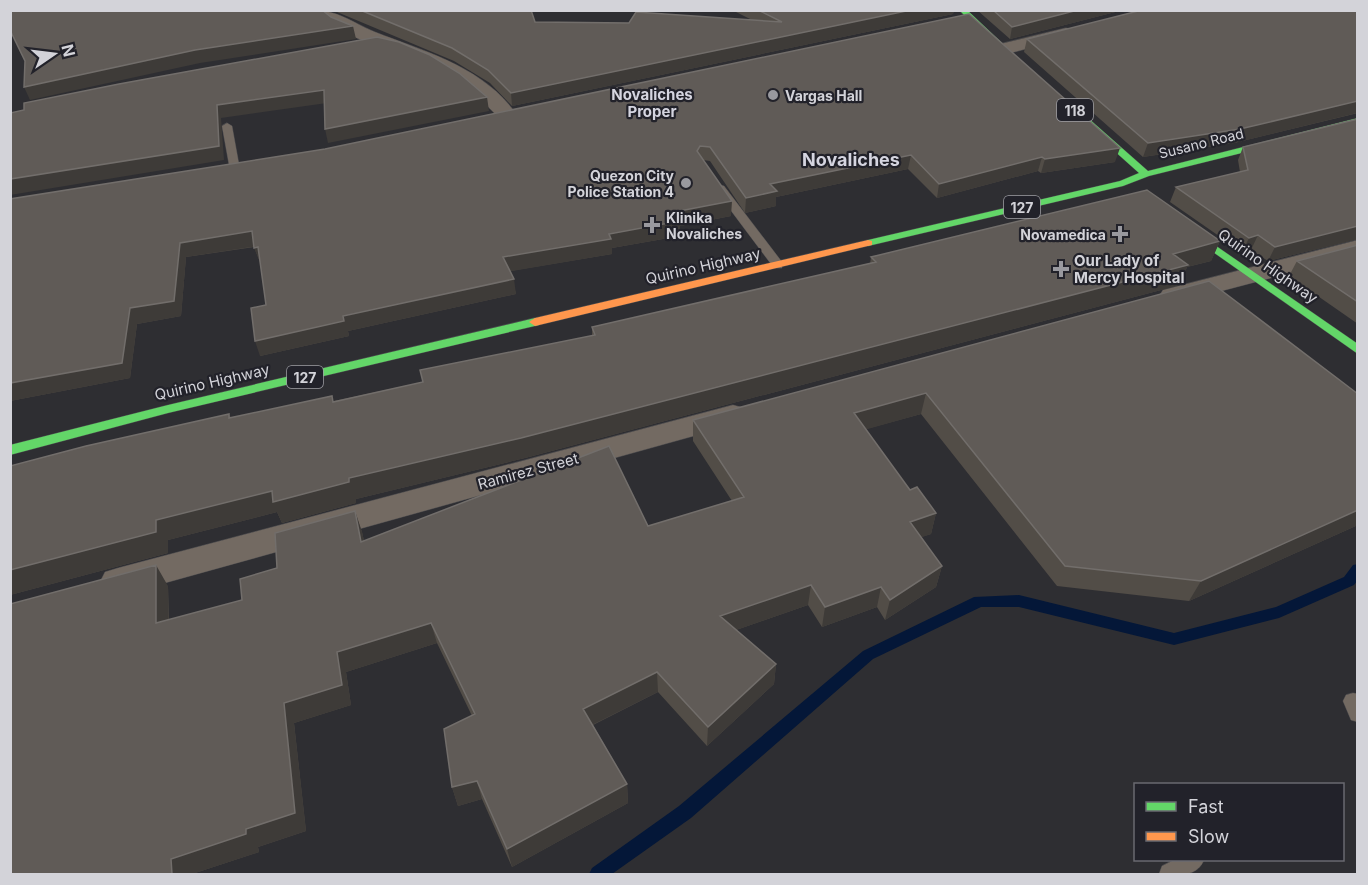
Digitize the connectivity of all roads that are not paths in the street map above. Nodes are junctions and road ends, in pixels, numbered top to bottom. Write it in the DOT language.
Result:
graph roads {
  1 [pos="318,10"];
  2 [pos="966,14"];
  3 [pos="952,22"];
  4 [pos="1085,29"];
  5 [pos="385,42"];
  6 [pos="350,48"];
  7 [pos="1002,49"];
  8 [pos="1018,62"];
  9 [pos="1075,111"];
  10 [pos="507,115"];
  11 [pos="1358,122"];
  12 [pos="227,126"];
  13 [pos="254,167"];
  14 [pos="230,171"];
  15 [pos="710,173"];
  16 [pos="1146,174"];
  17 [pos="1123,183"];
  18 [pos="1138,194"];
  19 [pos="1164,213"];
  20 [pos="1358,247"];
  21 [pos="778,265"];
  22 [pos="1252,275"];
  23 [pos="1148,303"];
  24 [pos="1358,350"];
  25 [pos="757,409"];
  26 [pos="10,450"];
  27 [pos="91,590"];
  28 [pos="1191,861"];
  29 [pos="1170,874"];
  1 -- 5 [label="street"];
  2 -- 3 [label="main road"];
  2 -- 7 [label="main road"];
  4 -- 7 [label="street"];
  5 -- 6 [label="street"];
  5 -- 10 [label="street"];
  7 -- 8 [label="main road"];
  9 -- 16 [label="main road, 118"];
  11 -- 16 [label="main road, Susano Road"];
  12 -- 14 [label="lane"];
  13 -- 14 [label="main road"];
  15 -- 21 [label="lane"];
  16 -- 17 [label="main road, Susano Road"];
  17 -- 18 [label="main road"];
  17 -- 21 [label="main road, Quirino Highway / 127"];
  19 -- 22 [label="main road, Quirino Highway"];
  20 -- 22 [label="street"];
  21 -- 26 [label="main road, Quirino Highway / 127"];
  22 -- 23 [label="street"];
  22 -- 24 [label="main road, Quirino Highway"];
  25 -- 27 [label="street, Ramirez Street"];
  28 -- 29 [label="lane"];
}
